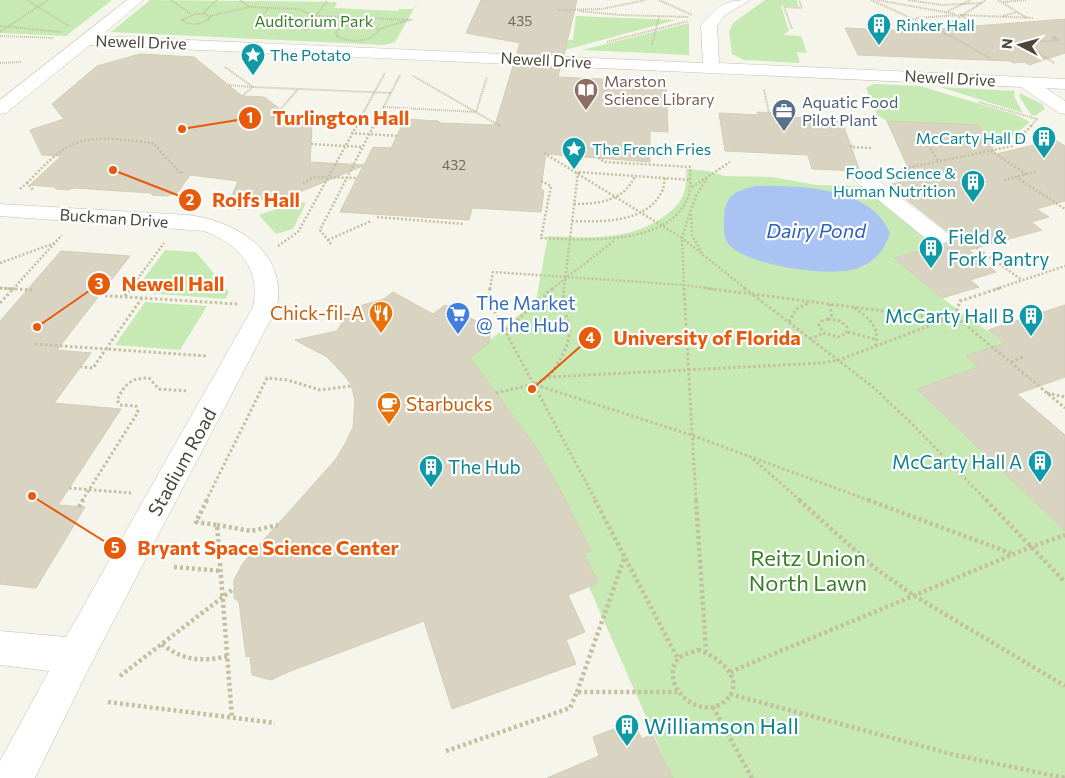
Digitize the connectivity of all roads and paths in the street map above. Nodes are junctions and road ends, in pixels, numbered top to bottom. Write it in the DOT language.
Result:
graph roads {
  1 [pos="27,0"];
  2 [pos="48,0"];
  3 [pos="136,0"];
  4 [pos="171,0"];
  5 [pos="218,0"];
  6 [pos="240,0"];
  7 [pos="646,0"];
  8 [pos="659,0"];
  9 [pos="742,0"];
  10 [pos="799,0"];
  11 [pos="871,0"];
  12 [pos="877,0"];
  13 [pos="908,0"];
  14 [pos="970,0"];
  15 [pos="986,0"];
  16 [pos="1026,0"];
  17 [pos="327,1"];
  18 [pos="999,1"];
  19 [pos="1019,1"];
  20 [pos="981,3"];
  21 [pos="964,5"];
  22 [pos="38,7"];
  23 [pos="250,7"];
  24 [pos="270,8"];
  25 [pos="559,10"];
  26 [pos="579,11"];
  27 [pos="945,12"];
  28 [pos="1018,12"];
  29 [pos="202,14"];
  30 [pos="192,15"];
  31 [pos="961,15"];
  32 [pos="210,16"];
  33 [pos="316,16"];
  34 [pos="659,17"];
  35 [pos="1000,17"];
  36 [pos="914,18"];
  37 [pos="1033,18"];
  38 [pos="1028,19"];
  39 [pos="693,20"];
  40 [pos="0,26"];
  41 [pos="8,26"];
  42 [pos="976,26"];
  43 [pos="343,27"];
  44 [pos="71,28"];
  45 [pos="379,29"];
  46 [pos="654,30"];
  47 [pos="792,30"];
  48 [pos="0,32"];
  49 [pos="68,32"];
  50 [pos="945,33"];
  51 [pos="246,34"];
  52 [pos="0,36"];
  53 [pos="300,36"];
  54 [pos="1056,37"];
  55 [pos="86,40"];
  56 [pos="607,42"];
  57 [pos="652,46"];
  58 [pos="993,60"];
  59 [pos="23,61"];
  60 [pos="0,63"];
  61 [pos="1057,64"];
  62 [pos="224,67"];
  63 [pos="711,67"];
  64 [pos="403,70"];
  65 [pos="386,71"];
  66 [pos="489,72"];
  67 [pos="411,75"];
  68 [pos="1026,82"];
  69 [pos="1065,84"];
  70 [pos="229,86"];
  71 [pos="763,86"];
  72 [pos="253,87"];
  73 [pos="299,89"];
  74 [pos="374,92"];
  75 [pos="391,93"];
  76 [pos="242,96"];
  77 [pos="383,107"];
  78 [pos="0,109"];
  79 [pos="1065,109"];
  80 [pos="476,112"];
  81 [pos="770,113"];
  82 [pos="273,118"];
  83 [pos="1037,119"];
  84 [pos="502,127"];
  85 [pos="351,134"];
  86 [pos="369,135"];
  87 [pos="397,136"];
  88 [pos="311,144"];
  89 [pos="928,145"];
  90 [pos="344,146"];
  91 [pos="851,146"];
  92 [pos="363,147"];
  93 [pos="872,148"];
  94 [pos="990,150"];
  95 [pos="544,153"];
  96 [pos="597,157"];
  97 [pos="730,162"];
  98 [pos="939,162"];
  99 [pos="184,170"];
  100 [pos="578,172"];
  101 [pos="887,172"];
  102 [pos="1037,172"];
  103 [pos="1026,174"];
  104 [pos="635,176"];
  105 [pos="708,176"];
  106 [pos="328,177"];
  107 [pos="1016,177"];
  108 [pos="347,178"];
  109 [pos="357,178"];
  110 [pos="664,178"];
  111 [pos="863,178"];
  112 [pos="692,180"];
  113 [pos="1004,180"];
  114 [pos="541,181"];
  115 [pos="27,183"];
  116 [pos="303,183"];
  117 [pos="692,187"];
  118 [pos="618,197"];
  119 [pos="242,199"];
  120 [pos="574,204"];
  121 [pos="692,206"];
  122 [pos="1065,209"];
  123 [pos="0,210"];
  124 [pos="238,210"];
  125 [pos="641,212"];
  126 [pos="377,217"];
  127 [pos="371,221"];
  128 [pos="572,221"];
  129 [pos="464,224"];
  130 [pos="662,225"];
  131 [pos="63,234"];
  132 [pos="938,237"];
  133 [pos="682,238"];
  134 [pos="616,239"];
  135 [pos="328,240"];
  136 [pos="570,240"];
  137 [pos="166,241"];
  138 [pos="56,242"];
  139 [pos="331,244"];
  140 [pos="277,246"];
  141 [pos="704,255"];
  142 [pos="0,263"];
  143 [pos="1065,266"];
  144 [pos="266,275"];
  145 [pos="565,277"];
  146 [pos="1022,280"];
  147 [pos="684,285"];
  148 [pos="0,288"];
  149 [pos="13,289"];
  150 [pos="32,290"];
  151 [pos="752,294"];
  152 [pos="95,295"];
  153 [pos="124,297"];
  154 [pos="142,298"];
  155 [pos="811,301"];
  156 [pos="0,303"];
  157 [pos="830,304"];
  158 [pos="240,305"];
  159 [pos="851,306"];
  160 [pos="955,316"];
  161 [pos="832,318"];
  162 [pos="947,319"];
  163 [pos="789,322"];
  164 [pos="506,330"];
  165 [pos="848,332"];
  166 [pos="824,333"];
  167 [pos="810,339"];
  168 [pos="878,340"];
  169 [pos="35,344"];
  170 [pos="875,348"];
  171 [pos="106,349"];
  172 [pos="210,356"];
  173 [pos="1023,358"];
  174 [pos="839,360"];
  175 [pos="1011,362"];
  176 [pos="81,366"];
  177 [pos="688,369"];
  178 [pos="548,376"];
  179 [pos="535,384"];
  180 [pos="351,386"];
  181 [pos="190,391"];
  182 [pos="496,393"];
  183 [pos="1047,393"];
  184 [pos="1065,397"];
  185 [pos="1065,408"];
  186 [pos="691,435"];
  187 [pos="751,457"];
  188 [pos="69,488"];
  189 [pos="89,490"];
  190 [pos="132,493"];
  191 [pos="79,506"];
  192 [pos="217,525"];
  193 [pos="278,526"];
  194 [pos="1065,535"];
  195 [pos="1031,547"];
  196 [pos="1013,554"];
  197 [pos="625,556"];
  198 [pos="174,567"];
  199 [pos="221,571"];
  200 [pos="1065,582"];
  201 [pos="232,590"];
  202 [pos="913,595"];
  203 [pos="223,597"];
  204 [pos="162,644"];
  205 [pos="0,648"];
  206 [pos="706,651"];
  207 [pos="76,656"];
  208 [pos="228,656"];
  209 [pos="678,659"];
  210 [pos="730,672"];
  211 [pos="120,676"];
  212 [pos="1065,686"];
  213 [pos="577,692"];
  214 [pos="678,692"];
  215 [pos="730,694"];
  216 [pos="108,702"];
  217 [pos="713,707"];
  218 [pos="232,718"];
  219 [pos="275,723"];
  220 [pos="446,751"];
  221 [pos="13,778"];
  222 [pos="752,778"];
  223 [pos="1065,778"];
  1 -- 22 [label="path"];
  2 -- 22 [label="path"];
  3 -- 55 [label="street"];
  4 -- 30 [label="path"];
  5 -- 29 [label="path"];
  6 -- 23 [label="path"];
  7 -- 26 [label="path"];
  8 -- 34 [label="path"];
  9 -- 63 [label="street"];
  10 -- 47 [label="path"];
  11 -- 36 [label="path"];
  12 -- 27 [label="path"];
  13 -- 21 [label="path"];
  14 -- 21 [label="path"];
  15 -- 20 [label="path"];
  16 -- 19 [label="path"];
  17 -- 33 [label="path"];
  18 -- 19 [label="path"];
  18 -- 28 [label="path"];
  20 -- 21 [label="path"];
  20 -- 31 [label="path"];
  21 -- 27 [label="path"];
  22 -- 41 [label="path"];
  22 -- 44 [label="path"];
  23 -- 24 [label="path"];
  23 -- 32 [label="path"];
  24 -- 33 [label="path"];
  24 -- 51 [label="path"];
  25 -- 26 [label="path"];
  26 -- 34 [label="path"];
  27 -- 31 [label="path"];
  28 -- 35 [label="path"];
  28 -- 38 [label="path"];
  29 -- 30 [label="path"];
  29 -- 32 [label="path"];
  30 -- 32 [label="path"];
  31 -- 35 [label="path"];
  31 -- 36 [label="path"];
  31 -- 42 [label="path"];
  31 -- 50 [label="path"];
  33 -- 43 [label="path"];
  33 -- 45 [label="path"];
  33 -- 53 [label="path"];
  34 -- 46 [label="path"];
  35 -- 38 [label="path"];
  36 -- 50 [label="path"];
  37 -- 38 [label="path"];
  39 -- 46 [label="path"];
  40 -- 41 [label="path"];
  41 -- 48 [label="path"];
  41 -- 49 [label="path"];
  46 -- 56 [label="path"];
  46 -- 57 [label="path"];
  50 -- 58 [label="path"];
  52 -- 55 [label="path"];
  54 -- 61 [label="path"];
  55 -- 63 [label="street, Newell Drive"];
  55 -- 78 [label="street"];
  59 -- 60 [label="path"];
  62 -- 72 [label="path"];
  63 -- 68 [label="street, Newell Drive"];
  64 -- 75 [label="path"];
  65 -- 74 [label="path"];
  66 -- 80 [label="path"];
  67 -- 80 [label="path"];
  68 -- 69 [label="street, Newell Drive"];
  68 -- 79 [label="street"];
  70 -- 72 [label="path"];
  71 -- 81 [label="path"];
  72 -- 73 [label="path"];
  72 -- 76 [label="path"];
  73 -- 74 [label="path"];
  73 -- 82 [label="path"];
  74 -- 75 [label="path"];
  74 -- 85 [label="path"];
  75 -- 77 [label="path"];
  77 -- 80 [label="path"];
  77 -- 86 [label="path"];
  80 -- 84 [label="path"];
  83 -- 94 [label="path"];
  85 -- 86 [label="path"];
  85 -- 90 [label="path"];
  86 -- 87 [label="path"];
  86 -- 92 [label="path"];
  88 -- 90 [label="path"];
  89 -- 98 [label="path"];
  90 -- 92 [label="path"];
  90 -- 106 [label="path"];
  91 -- 93 [label="path"];
  92 -- 108 [label="path"];
  94 -- 98 [label="path"];
  94 -- 103 [label="path"];
  95 -- 100 [label="path"];
  96 -- 112 [label="path"];
  97 -- 105 [label="path"];
  98 -- 101 [label="path"];
  99 -- 115 [label="path"];
  100 -- 104 [label="path"];
  100 -- 118 [label="path"];
  100 -- 120 [label="path"];
  102 -- 103 [label="path"];
  103 -- 107 [label="path"];
  104 -- 110 [label="path"];
  104 -- 118 [label="path"];
  105 -- 117 [label="path"];
  105 -- 121 [label="path"];
  106 -- 108 [label="path"];
  106 -- 116 [label="path"];
  106 -- 140 [label="path"];
  107 -- 113 [label="path"];
  107 -- 122 [label="path"];
  108 -- 109 [label="path"];
  108 -- 135 [label="path"];
  110 -- 112 [label="path"];
  110 -- 125 [label="path"];
  111 -- 132 [label="street"];
  112 -- 117 [label="path"];
  114 -- 136 [label="path"];
  117 -- 130 [label="path"];
  118 -- 120 [label="path"];
  118 -- 125 [label="path"];
  119 -- 124 [label="path"];
  120 -- 128 [label="path"];
  121 -- 133 [label="path"];
  121 -- 141 [label="path"];
  123 -- 144 [label="street, Buckman Drive"];
  125 -- 128 [label="path"];
  125 -- 130 [label="path"];
  126 -- 129 [label="path"];
  127 -- 135 [label="path"];
  128 -- 136 [label="path"];
  130 -- 133 [label="path"];
  130 -- 134 [label="path"];
  131 -- 138 [label="path"];
  132 -- 146 [label="path"];
  133 -- 141 [label="path"];
  133 -- 147 [label="path"];
  134 -- 136 [label="path"];
  134 -- 145 [label="path"];
  135 -- 139 [label="path"];
  136 -- 145 [label="path"];
  137 -- 153 [label="path"];
  138 -- 142 [label="path"];
  138 -- 149 [label="path"];
  141 -- 151 [label="path"];
  143 -- 146 [label="path"];
  144 -- 207 [label="street, Stadium Road"];
  145 -- 147 [label="path"];
  145 -- 164 [label="path"];
  145 -- 164 [label="path"];
  145 -- 178 [label="path"];
  146 -- 160 [label="path"];
  147 -- 151 [label="path"];
  147 -- 177 [label="path"];
  148 -- 149 [label="path"];
  149 -- 150 [label="path"];
  149 -- 156 [label="path"];
  151 -- 155 [label="path"];
  151 -- 163 [label="path"];
  152 -- 153 [label="path"];
  153 -- 154 [label="path"];
  154 -- 158 [label="path"];
  154 -- 171 [label="path"];
  155 -- 157 [label="path"];
  155 -- 163 [label="path"];
  157 -- 159 [label="path"];
  157 -- 161 [label="path"];
  159 -- 162 [label="path"];
  159 -- 168 [label="path"];
  160 -- 162 [label="path"];
  160 -- 175 [label="path"];
  161 -- 165 [label="path"];
  161 -- 166 [label="path"];
  162 -- 170 [label="path"];
  163 -- 167 [label="path"];
  164 -- 179 [label="path"];
  165 -- 166 [label="path"];
  165 -- 168 [label="path"];
  166 -- 167 [label="path"];
  167 -- 174 [label="path"];
  168 -- 170 [label="path"];
  169 -- 171 [label="path"];
  170 -- 174 [label="path"];
  171 -- 172 [label="path"];
  171 -- 176 [label="path"];
  173 -- 175 [label="path"];
  174 -- 177 [label="path"];
  174 -- 195 [label="path"];
  175 -- 183 [label="path"];
  177 -- 178 [label="path"];
  177 -- 186 [label="path"];
  178 -- 179 [label="path"];
  179 -- 182 [label="path"];
  179 -- 186 [label="path"];
  179 -- 197 [label="path"];
  180 -- 192 [label="path"];
  181 -- 189 [label="path"];
  183 -- 184 [label="path"];
  183 -- 185 [label="path"];
  186 -- 187 [label="path"];
  186 -- 206 [label="path"];
  187 -- 196 [label="path"];
  187 -- 202 [label="path"];
  188 -- 189 [label="path"];
  189 -- 190 [label="path"];
  189 -- 191 [label="path"];
  192 -- 193 [label="path"];
  192 -- 199 [label="path"];
  194 -- 195 [label="path"];
  195 -- 196 [label="path"];
  195 -- 200 [label="path"];
  196 -- 202 [label="path"];
  197 -- 209 [label="path"];
  197 -- 213 [label="path"];
  198 -- 199 [label="path"];
  199 -- 203 [label="path"];
  201 -- 203 [label="path"];
  202 -- 210 [label="path"];
  202 -- 212 [label="path"];
  203 -- 204 [label="path"];
  203 -- 208 [label="path"];
  204 -- 208 [label="path"];
  204 -- 211 [label="path"];
  205 -- 207 [label="street"];
  206 -- 209 [label="path"];
  206 -- 210 [label="path"];
  207 -- 221 [label="street, Stadium Road"];
  208 -- 218 [label="path"];
  209 -- 214 [label="path"];
  210 -- 215 [label="path"];
  213 -- 214 [label="path"];
  213 -- 220 [label="path"];
  214 -- 217 [label="path"];
  215 -- 217 [label="path"];
  215 -- 223 [label="path"];
  216 -- 218 [label="path"];
  217 -- 222 [label="path"];
  218 -- 219 [label="path"];
}
